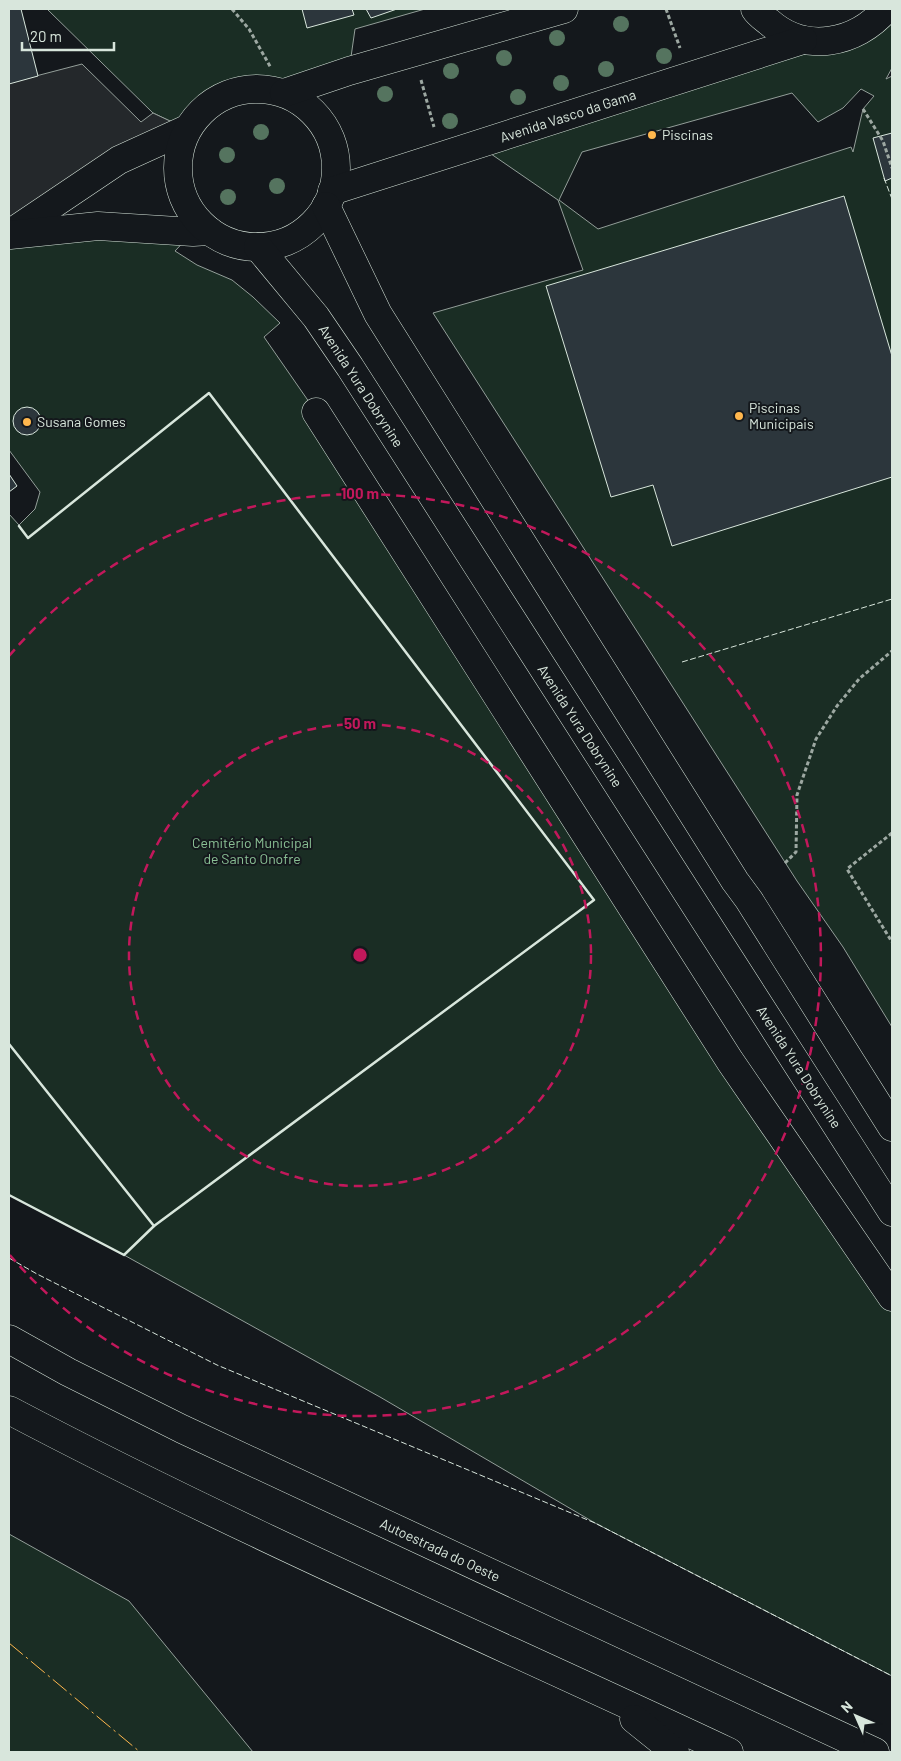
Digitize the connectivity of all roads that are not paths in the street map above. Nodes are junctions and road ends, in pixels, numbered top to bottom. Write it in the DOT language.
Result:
graph roads {
  1 [pos="564,9"];
  2 [pos="755,9"];
  3 [pos="886,9"];
  4 [pos="803,40"];
  5 [pos="284,93"];
  6 [pos="188,129"];
  7 [pos="329,198"];
  8 [pos="209,231"];
  9 [pos="9,234"];
  10 [pos="258,247"];
  11 [pos="316,412"];
  12 [pos="892,1127"];
  13 [pos="892,1212"];
  14 [pos="892,1297"];
  15 [pos="9,1339"];
  16 [pos="9,1410"];
  17 [pos="597,1690"];
  18 [pos="675,1752"];
  19 [pos="729,1752"];
  20 [pos="875,1752"];
  1 -- 5 [label="main road"];
  2 -- 4 [label="main road"];
  3 -- 4 [label="main road"];
  4 -- 7 [label="main road, Avenida Vasco da Gama"];
  5 -- 6 [label="main road"];
  5 -- 7 [label="main road"];
  6 -- 8 [label="main road"];
  6 -- 9 [label="main road"];
  7 -- 10 [label="main road"];
  7 -- 12 [label="main road"];
  8 -- 9 [label="main road"];
  8 -- 10 [label="main road"];
  10 -- 13 [label="main road, Avenida Yura Dobrynine"];
  11 -- 14 [label="main road"];
  15 -- 20 [label="main road, Autoestrada do Oeste"];
  16 -- 17 [label="main road"];
  17 -- 18 [label="main road"];
  17 -- 19 [label="main road"];
}
